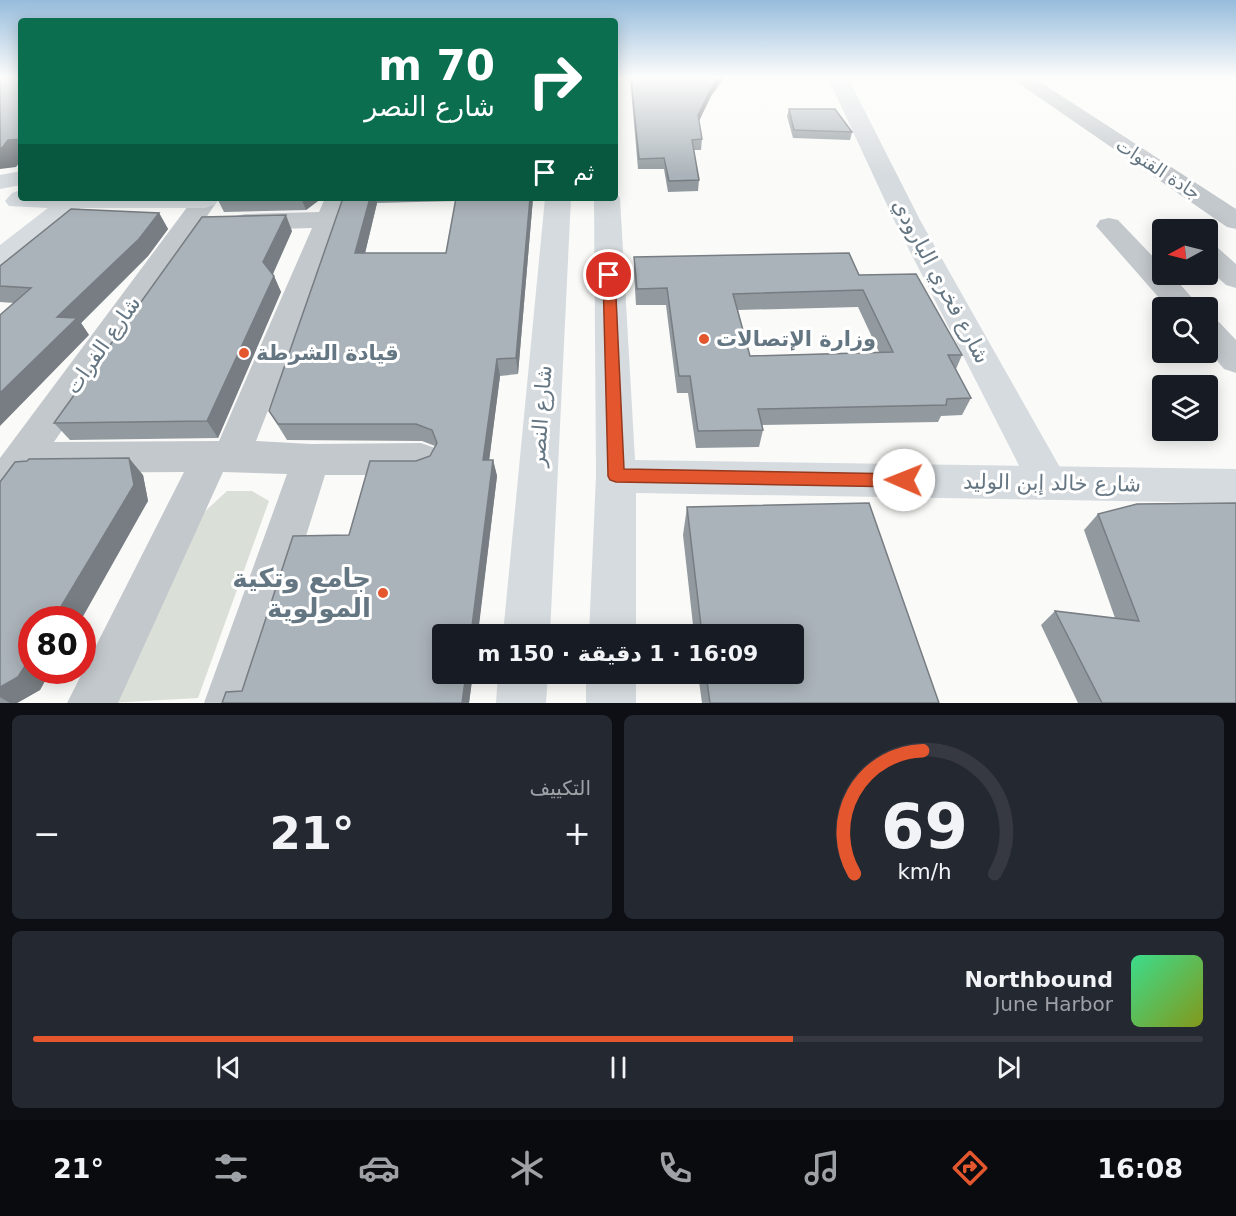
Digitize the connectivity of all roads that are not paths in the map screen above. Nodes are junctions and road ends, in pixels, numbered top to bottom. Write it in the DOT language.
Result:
graph roads {
  1 [pos="854,111"];
  2 [pos="1070,111"];
  3 [pos="0,182"];
  4 [pos="12,198"];
  5 [pos="73,201"];
  6 [pos="558,201"];
  7 [pos="607,201"];
  8 [pos="200,207"];
  9 [pos="334,209"];
  10 [pos="1236,221"];
  11 [pos="1109,226"];
  12 [pos="0,259"];
  13 [pos="1218,263"];
  14 [pos="1236,279"];
  15 [pos="1176,297"];
  16 [pos="1219,335"];
  17 [pos="1236,361"];
  18 [pos="221,456"];
  19 [pos="23,458"];
  20 [pos="420,459"];
  21 [pos="311,460"];
  22 [pos="616,476"];
  23 [pos="1048,483"];
  24 [pos="1236,486"];
  25 [pos="0,489"];
  26 [pos="527,624"];
  27 [pos="612,624"];
  28 [pos="522,684"];
  29 [pos="611,684"];
  30 [pos="92,703"];
  31 [pos="229,703"];
  32 [pos="521,703"];
  33 [pos="611,703"];
  1 -- 23 [label="main road, شارع فخري البارودي"];
  2 -- 10 [label="street, جادة القنوات"];
  3 -- 4 [label="main road"];
  5 -- 8 [label="main road"];
  5 -- 12 [label="main road"];
  6 -- 26 [label="main road, شارع النصر"];
  7 -- 22 [label="main road"];
  8 -- 9 [label="street"];
  8 -- 19 [label="street, شارع الفرات"];
  9 -- 18 [label="street"];
  11 -- 15 [label="street"];
  13 -- 14 [label="street"];
  16 -- 17 [label="street"];
  18 -- 19 [label="street"];
  18 -- 21 [label="street"];
  18 -- 30 [label="street"];
  19 -- 25 [label="street, شارع الفرات"];
  20 -- 21 [label="street"];
  21 -- 31 [label="street"];
  22 -- 23 [label="main road, شارع خالد إبن الوليد"];
  22 -- 27 [label="main road"];
  23 -- 24 [label="main road, شارع خالد إبن الوليد"];
  28 -- 32 [label="main road"];
  29 -- 33 [label="main road"];
}
